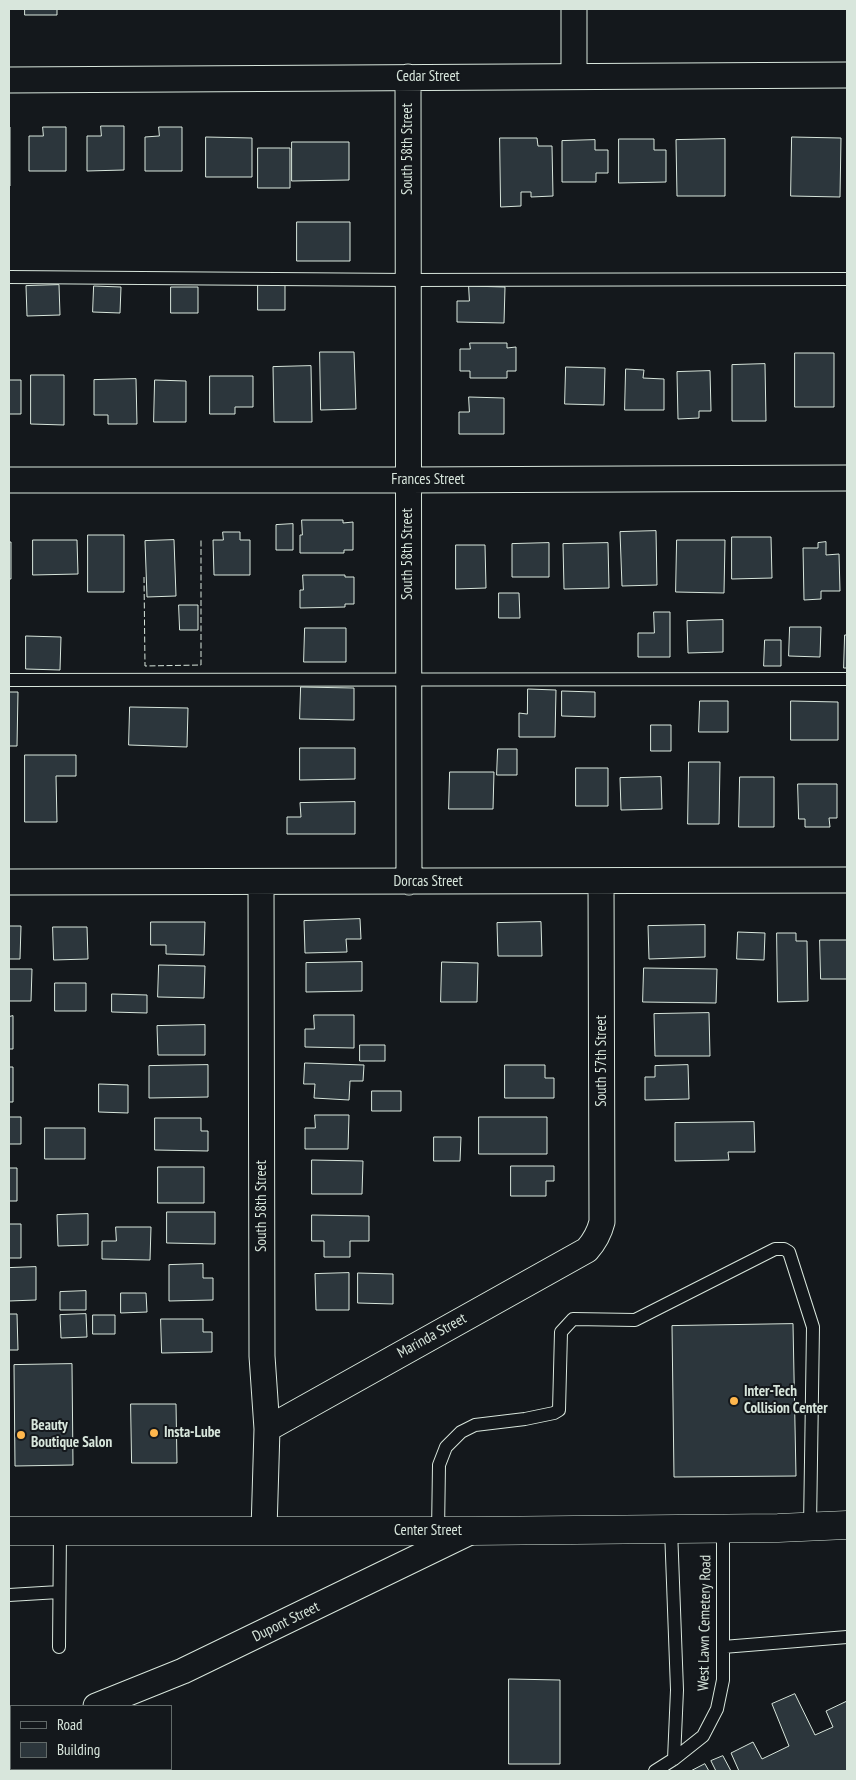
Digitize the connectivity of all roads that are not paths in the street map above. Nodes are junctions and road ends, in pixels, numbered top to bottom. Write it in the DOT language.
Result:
graph roads {
  1 [pos="574,9"];
  2 [pos="847,75"];
  3 [pos="574,76"];
  4 [pos="408,77"];
  5 [pos="9,80"];
  6 [pos="9,278"];
  7 [pos="847,279"];
  8 [pos="408,280"];
  9 [pos="847,478"];
  10 [pos="9,480"];
  11 [pos="408,480"];
  12 [pos="408,679"];
  13 [pos="847,679"];
  14 [pos="9,680"];
  15 [pos="847,880"];
  16 [pos="601,881"];
  17 [pos="9,882"];
  18 [pos="261,882"];
  19 [pos="409,882"];
  20 [pos="596,1241"];
  21 [pos="267,1429"];
  22 [pos="847,1525"];
  23 [pos="810,1527"];
  24 [pos="671,1529"];
  25 [pos="723,1529"];
  26 [pos="264,1530"];
  27 [pos="9,1531"];
  28 [pos="60,1531"];
  29 [pos="438,1531"];
  30 [pos="472,1531"];
  31 [pos="59,1592"];
  32 [pos="9,1595"];
  33 [pos="847,1637"];
  34 [pos="59,1647"];
  35 [pos="723,1647"];
  36 [pos="104,1705"];
  37 [pos="674,1759"];
  38 [pos="655,1771"];
  1 -- 3 [label="street"];
  2 -- 3 [label="street, Cedar Street"];
  3 -- 4 [label="street, Cedar Street"];
  4 -- 5 [label="street, Cedar Street"];
  4 -- 8 [label="street, South 58th Street"];
  6 -- 8 [label="lane"];
  7 -- 8 [label="lane"];
  8 -- 11 [label="street, South 58th Street"];
  9 -- 11 [label="street, Frances Street"];
  10 -- 11 [label="street, Frances Street"];
  11 -- 12 [label="street, South 58th Street"];
  12 -- 13 [label="lane"];
  12 -- 14 [label="lane"];
  12 -- 19 [label="street, South 58th Street"];
  15 -- 16 [label="street, Dorcas Street"];
  16 -- 19 [label="street, Dorcas Street"];
  16 -- 20 [label="street, South 57th Street"];
  17 -- 18 [label="street, Dorcas Street"];
  18 -- 19 [label="street, Dorcas Street"];
  18 -- 21 [label="street, South 58th Street"];
  20 -- 21 [label="street, Marinda Street"];
  21 -- 26 [label="street, South 58th Street"];
  22 -- 23 [label="main road, Center Street"];
  23 -- 25 [label="main road, Center Street"];
  23 -- 29 [label="lane"];
  24 -- 25 [label="main road, Center Street"];
  24 -- 30 [label="main road, Center Street"];
  24 -- 37 [label="lane, West Lawn Cemetery Road"];
  25 -- 35 [label="lane, West Lawn Cemetery Road"];
  26 -- 28 [label="main road, Center Street"];
  26 -- 29 [label="main road, Center Street"];
  27 -- 28 [label="main road, Center Street"];
  28 -- 31 [label="lane"];
  29 -- 30 [label="main road, Center Street"];
  30 -- 36 [label="street, Dupont Street"];
  31 -- 32 [label="lane"];
  31 -- 34 [label="lane"];
  33 -- 35 [label="lane"];
  35 -- 37 [label="lane, West Lawn Cemetery Road"];
  37 -- 38 [label="lane, West Lawn Cemetery Road"];
}
